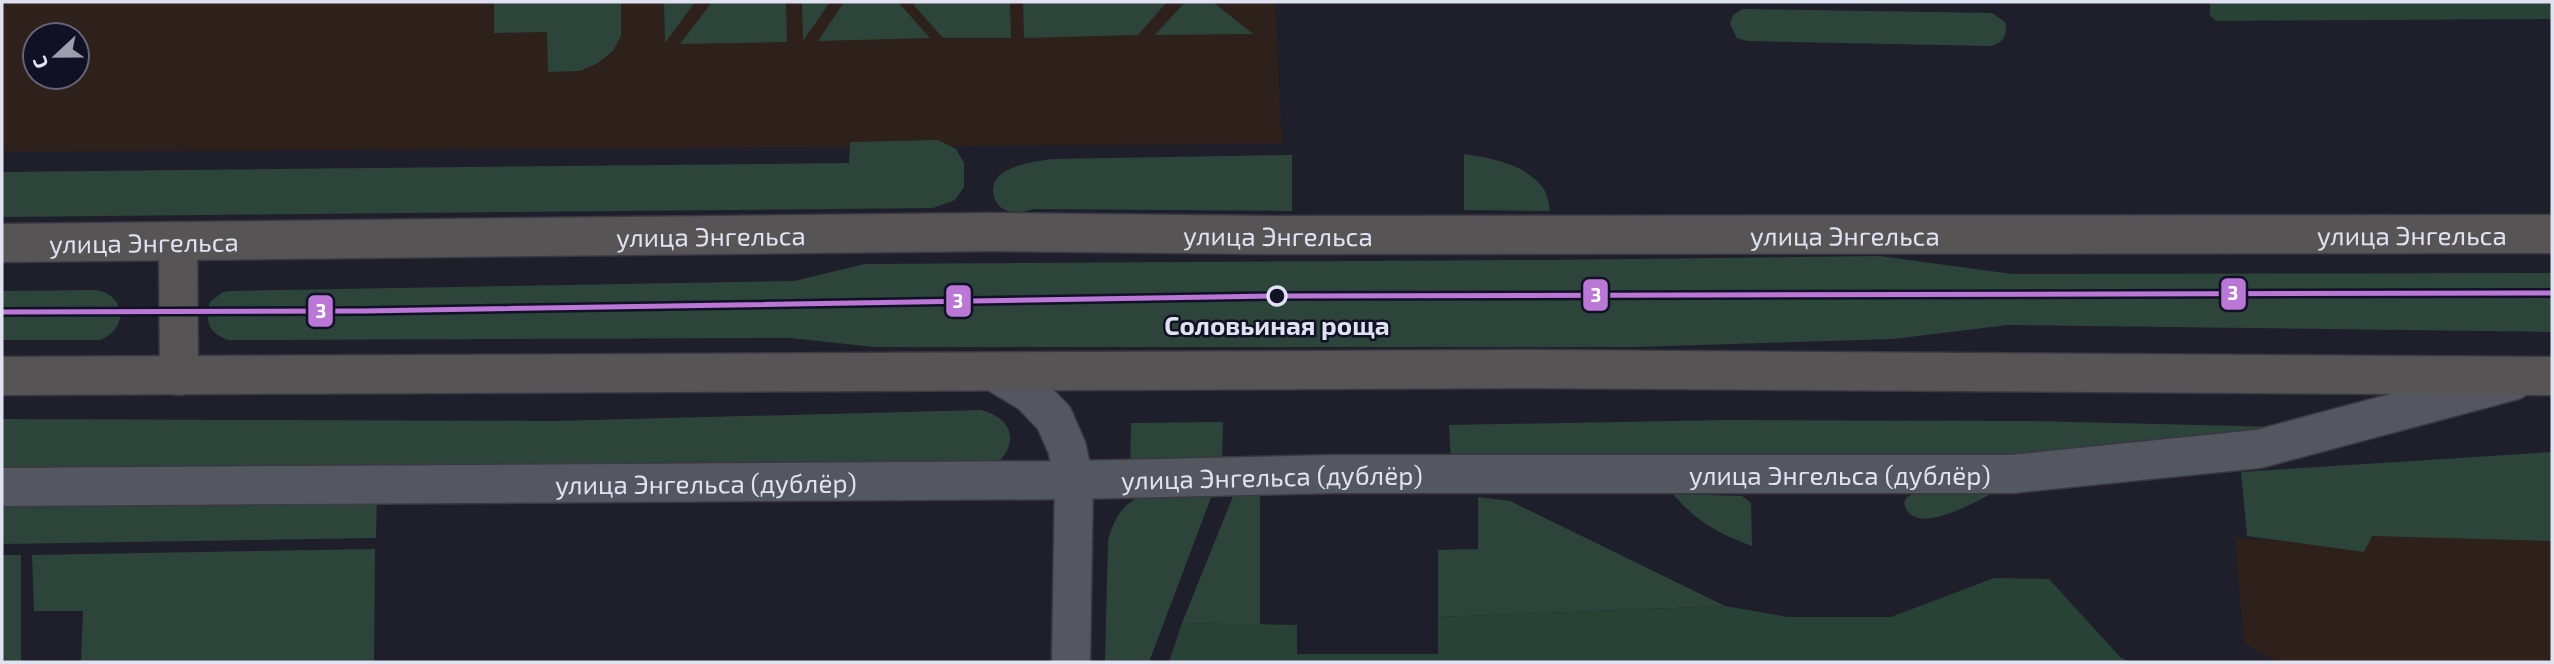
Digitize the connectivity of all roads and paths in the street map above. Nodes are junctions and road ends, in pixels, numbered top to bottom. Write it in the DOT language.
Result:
graph roads {
  1 [pos="2552,234"];
  2 [pos="178,241"];
  3 [pos="2,243"];
  4 [pos="996,373"];
  5 [pos="2,376"];
  6 [pos="178,376"];
  7 [pos="2542,376"];
  8 [pos="1074,480"];
  9 [pos="2,487"];
  10 [pos="1071,662"];
  1 -- 2 [label="main road, улица Энгельса"];
  2 -- 3 [label="main road, улица Энгельса"];
  2 -- 6 [label="main road"];
  4 -- 6 [label="main road"];
  4 -- 7 [label="main road"];
  4 -- 8 [label="street"];
  5 -- 6 [label="main road"];
  7 -- 8 [label="street, улица Энгельса (дублёр)"];
  8 -- 9 [label="street, улица Энгельса (дублёр)"];
  8 -- 10 [label="street"];
}
